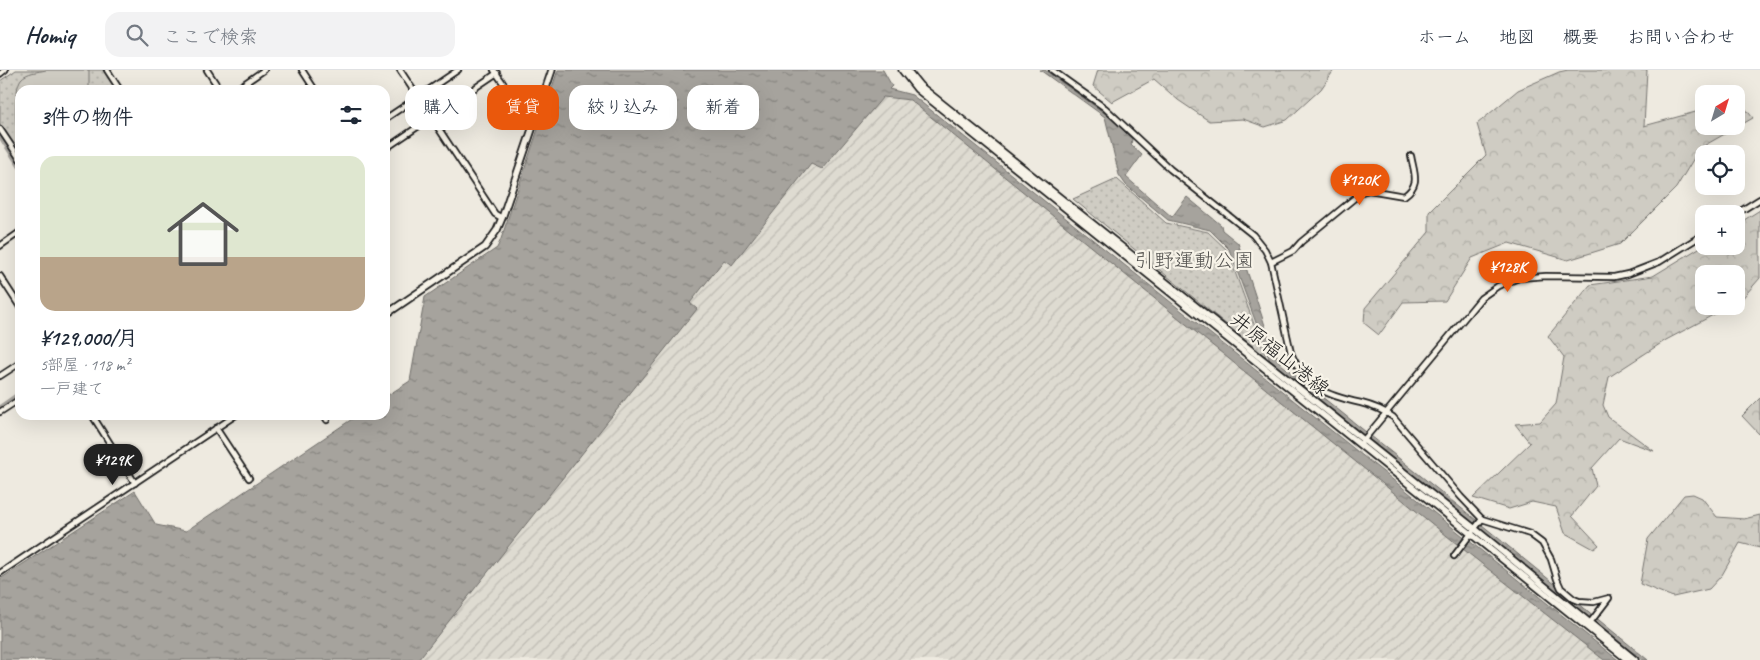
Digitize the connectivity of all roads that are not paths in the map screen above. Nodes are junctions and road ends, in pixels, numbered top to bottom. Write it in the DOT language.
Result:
graph roads {
  1 [pos="5,70"];
  2 [pos="106,70"];
  3 [pos="207,70"];
  4 [pos="264,70"];
  5 [pos="302,70"];
  6 [pos="400,70"];
  7 [pos="458,70"];
  8 [pos="552,70"];
  9 [pos="902,70"];
  10 [pos="907,70"];
  11 [pos="1052,70"];
  12 [pos="495,72"];
  13 [pos="0,74"];
  14 [pos="116,85"];
  15 [pos="217,85"];
  16 [pos="242,85"];
  17 [pos="312,85"];
  18 [pos="410,85"];
  19 [pos="436,85"];
  20 [pos="477,85"];
  21 [pos="504,85"];
  22 [pos="547,85"];
  23 [pos="405,106"];
  24 [pos="390,116"];
  25 [pos="0,129"];
  26 [pos="413,130"];
  27 [pos="439,130"];
  28 [pos="532,130"];
  29 [pos="390,145"];
  30 [pos="15,152"];
  31 [pos="1411,156"];
  32 [pos="1760,199"];
  33 [pos="1745,208"];
  34 [pos="502,218"];
  35 [pos="15,236"];
  36 [pos="1695,240"];
  37 [pos="0,246"];
  38 [pos="1271,262"];
  39 [pos="0,276"];
  40 [pos="15,299"];
  41 [pos="390,312"];
  42 [pos="15,366"];
  43 [pos="0,376"];
  44 [pos="1305,380"];
  45 [pos="1297,389"];
  46 [pos="15,402"];
  47 [pos="0,412"];
  48 [pos="1386,412"];
  49 [pos="95,420"];
  50 [pos="228,420"];
  51 [pos="216,428"];
  52 [pos="1361,443"];
  53 [pos="249,478"];
  54 [pos="135,483"];
  55 [pos="1482,520"];
  56 [pos="1473,532"];
  57 [pos="1454,556"];
  58 [pos="0,573"];
  59 [pos="1589,624"];
  60 [pos="1628,660"];
  61 [pos="1635,660"];
  1 -- 13 [label="street"];
  2 -- 14 [label="street"];
  3 -- 15 [label="street"];
  4 -- 16 [label="street"];
  5 -- 17 [label="street"];
  6 -- 18 [label="street"];
  7 -- 19 [label="street"];
  8 -- 22 [label="main road"];
  9 -- 45 [label="main road, 井原福山港線"];
  10 -- 45 [label="main road, 井原福山港線"];
  11 -- 38 [label="street"];
  12 -- 20 [label="street"];
  12 -- 21 [label="street"];
  23 -- 24 [label="street"];
  25 -- 30 [label="street"];
  26 -- 29 [label="street"];
  27 -- 34 [label="street"];
  28 -- 34 [label="main road"];
  31 -- 38 [label="street"];
  32 -- 33 [label="street"];
  34 -- 41 [label="main road"];
  35 -- 37 [label="street"];
  36 -- 48 [label="street"];
  38 -- 44 [label="street"];
  39 -- 40 [label="street"];
  42 -- 43 [label="street"];
  44 -- 45 [label="street"];
  44 -- 48 [label="street"];
  45 -- 52 [label="main road, 井原福山港線"];
  46 -- 47 [label="street"];
  48 -- 52 [label="street"];
  48 -- 55 [label="street"];
  49 -- 54 [label="street"];
  50 -- 51 [label="street"];
  51 -- 53 [label="street"];
  51 -- 54 [label="street"];
  52 -- 56 [label="main road, 井原福山港線"];
  54 -- 58 [label="street"];
  55 -- 56 [label="street"];
  55 -- 59 [label="street"];
  56 -- 57 [label="street"];
  56 -- 59 [label="main road, 井原福山港線"];
  59 -- 60 [label="main road, 井原福山港線"];
  59 -- 61 [label="main road, 井原福山港線"];
}
